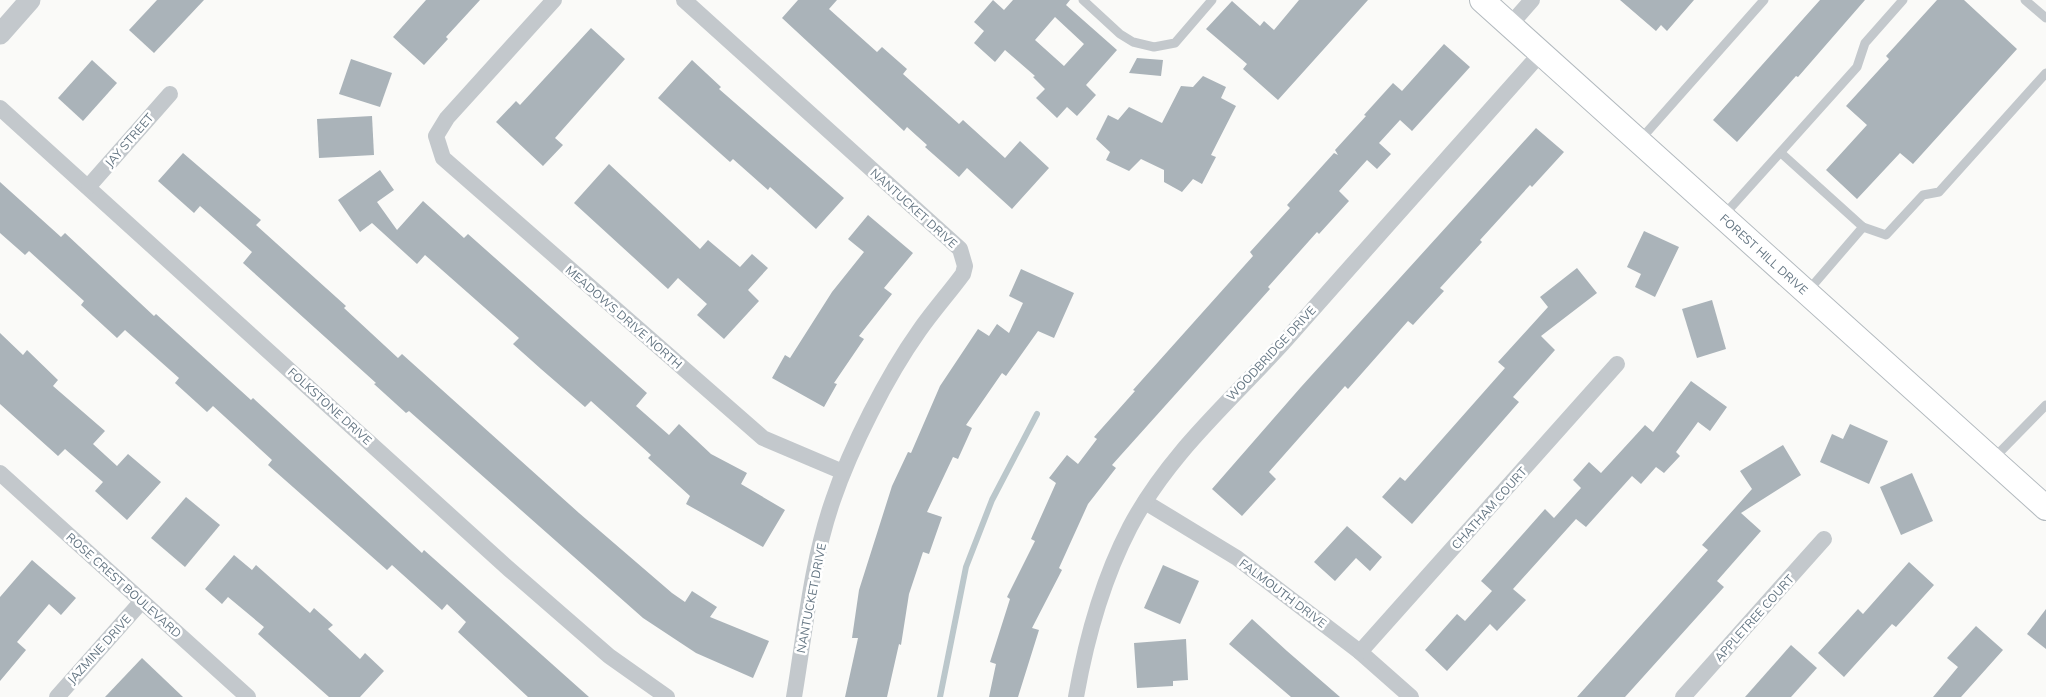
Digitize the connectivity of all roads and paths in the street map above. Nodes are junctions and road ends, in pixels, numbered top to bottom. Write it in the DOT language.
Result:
graph roads {
  1 [pos="30,0"];
  2 [pos="554,0"];
  3 [pos="684,0"];
  4 [pos="1083,0"];
  5 [pos="1212,0"];
  6 [pos="1482,0"];
  7 [pos="1532,0"];
  8 [pos="1764,0"];
  9 [pos="1903,0"];
  10 [pos="2025,0"];
  11 [pos="2046,18"];
  12 [pos="1510,25"];
  13 [pos="0,34"];
  14 [pos="1541,53"];
  15 [pos="2046,73"];
  16 [pos="170,94"];
  17 [pos="0,108"];
  18 [pos="1639,141"];
  19 [pos="1780,153"];
  20 [pos="89,186"];
  21 [pos="1723,216"];
  22 [pos="1863,227"];
  23 [pos="1806,292"];
  24 [pos="1618,364"];
  25 [pos="2046,405"];
  26 [pos="1993,460"];
  27 [pos="843,472"];
  28 [pos="0,473"];
  29 [pos="1145,502"];
  30 [pos="2046,508"];
  31 [pos="1824,539"];
  32 [pos="142,601"];
  33 [pos="1360,652"];
  34 [pos="57,697"];
  35 [pos="248,697"];
  36 [pos="667,697"];
  37 [pos="794,697"];
  38 [pos="1076,697"];
  39 [pos="1411,697"];
  40 [pos="1683,697"];
  1 -- 13 [label="street"];
  2 -- 27 [label="street, MEADOWS DRIVE NORTH"];
  3 -- 27 [label="street, NANTUCKET DRIVE"];
  4 -- 5 [label="lane"];
  6 -- 12 [label="main road, FOREST HILL DRIVE"];
  7 -- 12 [label="street"];
  8 -- 18 [label="lane"];
  9 -- 19 [label="lane"];
  10 -- 11 [label="lane"];
  12 -- 14 [label="main road, FOREST HILL DRIVE"];
  14 -- 18 [label="main road, FOREST HILL DRIVE"];
  14 -- 29 [label="street, WOODBRIDGE DRIVE"];
  15 -- 22 [label="lane"];
  16 -- 20 [label="street, JAY STREET"];
  17 -- 20 [label="street, FOLKSTONE DRIVE"];
  18 -- 21 [label="main road, FOREST HILL DRIVE"];
  19 -- 21 [label="lane"];
  19 -- 22 [label="lane"];
  20 -- 36 [label="street, FOLKSTONE DRIVE"];
  21 -- 23 [label="main road, FOREST HILL DRIVE"];
  22 -- 23 [label="lane"];
  23 -- 26 [label="main road, FOREST HILL DRIVE"];
  24 -- 33 [label="street, CHATHAM COURT"];
  25 -- 26 [label="lane"];
  26 -- 30 [label="main road, FOREST HILL DRIVE"];
  27 -- 37 [label="street, NANTUCKET DRIVE"];
  28 -- 32 [label="street, ROSE CREST BOULEVARD"];
  29 -- 33 [label="street, FALMOUTH DRIVE"];
  29 -- 38 [label="street, WOODBRIDGE DRIVE"];
  31 -- 40 [label="street, APPLETREE COURT"];
  32 -- 34 [label="street, JAZMINE DRIVE"];
  32 -- 35 [label="street, ROSE CREST BOULEVARD"];
  33 -- 39 [label="street, FALMOUTH DRIVE"];
}
